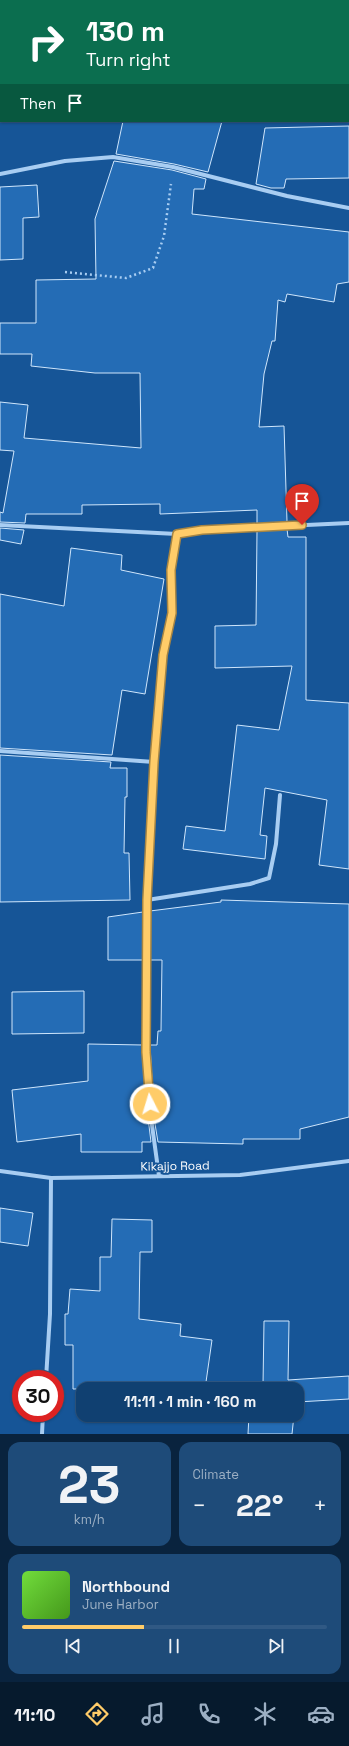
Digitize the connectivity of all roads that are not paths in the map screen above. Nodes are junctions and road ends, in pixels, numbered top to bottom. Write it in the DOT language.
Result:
graph roads {
  1 [pos="0,174"];
  2 [pos="349,208"];
  3 [pos="349,523"];
  4 [pos="0,526"];
  5 [pos="177,534"];
  6 [pos="0,751"];
  7 [pos="154,762"];
  8 [pos="280,795"];
  9 [pos="147,900"];
  10 [pos="349,1161"];
  11 [pos="0,1171"];
  12 [pos="159,1176"];
  13 [pos="51,1178"];
  14 [pos="47,1370"];
  15 [pos="43,1422"];
  16 [pos="42,1434"];
  1 -- 2 [label="street"];
  3 -- 5 [label="street"];
  4 -- 5 [label="street"];
  5 -- 7 [label="street"];
  6 -- 7 [label="street"];
  7 -- 9 [label="street"];
  8 -- 9 [label="street"];
  9 -- 12 [label="street"];
  10 -- 12 [label="street, Kikajjo Road"];
  11 -- 13 [label="street, Kikajjo Road"];
  12 -- 13 [label="street, Kikajjo Road"];
  13 -- 14 [label="street"];
  15 -- 16 [label="street"];
}
